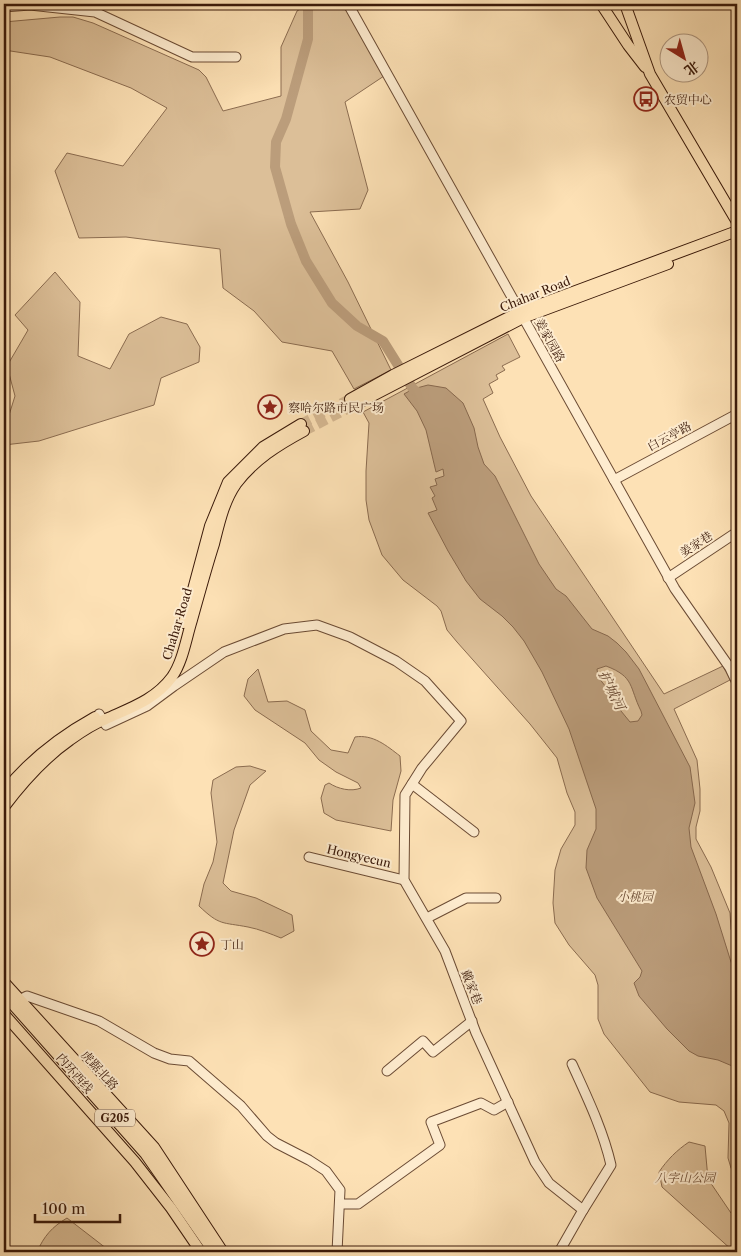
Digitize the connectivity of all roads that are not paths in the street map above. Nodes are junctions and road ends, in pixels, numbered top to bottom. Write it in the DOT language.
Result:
graph roads {
  1 [pos="348,4"];
  2 [pos="602,4"];
  3 [pos="625,4"];
  4 [pos="633,4"];
  5 [pos="4,7"];
  6 [pos="236,57"];
  7 [pos="650,74"];
  8 [pos="737,211"];
  9 [pos="737,222"];
  10 [pos="737,231"];
  11 [pos="737,238"];
  12 [pos="521,315"];
  13 [pos="353,402"];
  14 [pos="737,414"];
  15 [pos="303,428"];
  16 [pos="614,480"];
  17 [pos="737,532"];
  18 [pos="668,578"];
  19 [pos="737,683"];
  20 [pos="101,717"];
  21 [pos="412,784"];
  22 [pos="4,792"];
  23 [pos="4,807"];
  24 [pos="474,832"];
  25 [pos="308,857"];
  26 [pos="404,880"];
  27 [pos="496,898"];
  28 [pos="427,918"];
  29 [pos="4,982"];
  30 [pos="4,993"];
  31 [pos="20,1000"];
  32 [pos="4,1005"];
  33 [pos="4,1014"];
  34 [pos="24,1021"];
  35 [pos="472,1021"];
  36 [pos="572,1064"];
  37 [pos="387,1071"];
  38 [pos="508,1102"];
  39 [pos="186,1197"];
  40 [pos="341,1204"];
  41 [pos="171,1208"];
  42 [pos="584,1210"];
  43 [pos="201,1252"];
  44 [pos="209,1252"];
  45 [pos="216,1252"];
  46 [pos="224,1252"];
  47 [pos="337,1252"];
  48 [pos="559,1252"];
  1 -- 12 [label="street, 姜家园路"];
  2 -- 7 [label="main road"];
  3 -- 7 [label="main road"];
  4 -- 8 [label="main road"];
  5 -- 6 [label="street"];
  7 -- 9 [label="main road"];
  10 -- 12 [label="main road, Chahar Road"];
  11 -- 12 [label="main road, Chahar Road"];
  12 -- 13 [label="main road, Chahar Road"];
  12 -- 16 [label="street, 姜家园路"];
  14 -- 16 [label="street, 白云亭路"];
  15 -- 20 [label="main road, Chahar Road"];
  16 -- 18 [label="street, 姜家园路"];
  17 -- 18 [label="street, 姜家巷"];
  18 -- 19 [label="street, 姜家园路"];
  20 -- 21 [label="street"];
  20 -- 22 [label="main road, Chahar Road"];
  20 -- 23 [label="main road, Chahar Road"];
  21 -- 24 [label="street"];
  21 -- 26 [label="street"];
  25 -- 26 [label="street, Hongyecun"];
  26 -- 28 [label="street, 戴家巷"];
  27 -- 28 [label="street"];
  28 -- 35 [label="street, 戴家巷"];
  29 -- 31 [label="main road, 虎踞北路"];
  30 -- 34 [label="highway, 内环西线 / G205"];
  31 -- 39 [label="main road, 虎踞北路"];
  31 -- 40 [label="street"];
  32 -- 34 [label="highway, 内环西线 / G205"];
  33 -- 41 [label="main road"];
  34 -- 39 [label="highway"];
  34 -- 41 [label="main road"];
  34 -- 44 [label="highway, 内环西线 / G205"];
  34 -- 45 [label="highway, 内环西线 / G205"];
  35 -- 37 [label="street"];
  35 -- 38 [label="street, 戴家巷"];
  36 -- 42 [label="street"];
  38 -- 40 [label="street"];
  38 -- 42 [label="street, 戴家巷"];
  39 -- 46 [label="main road, 虎踞北路"];
  40 -- 47 [label="street"];
  41 -- 43 [label="main road"];
  42 -- 48 [label="street"];
}
